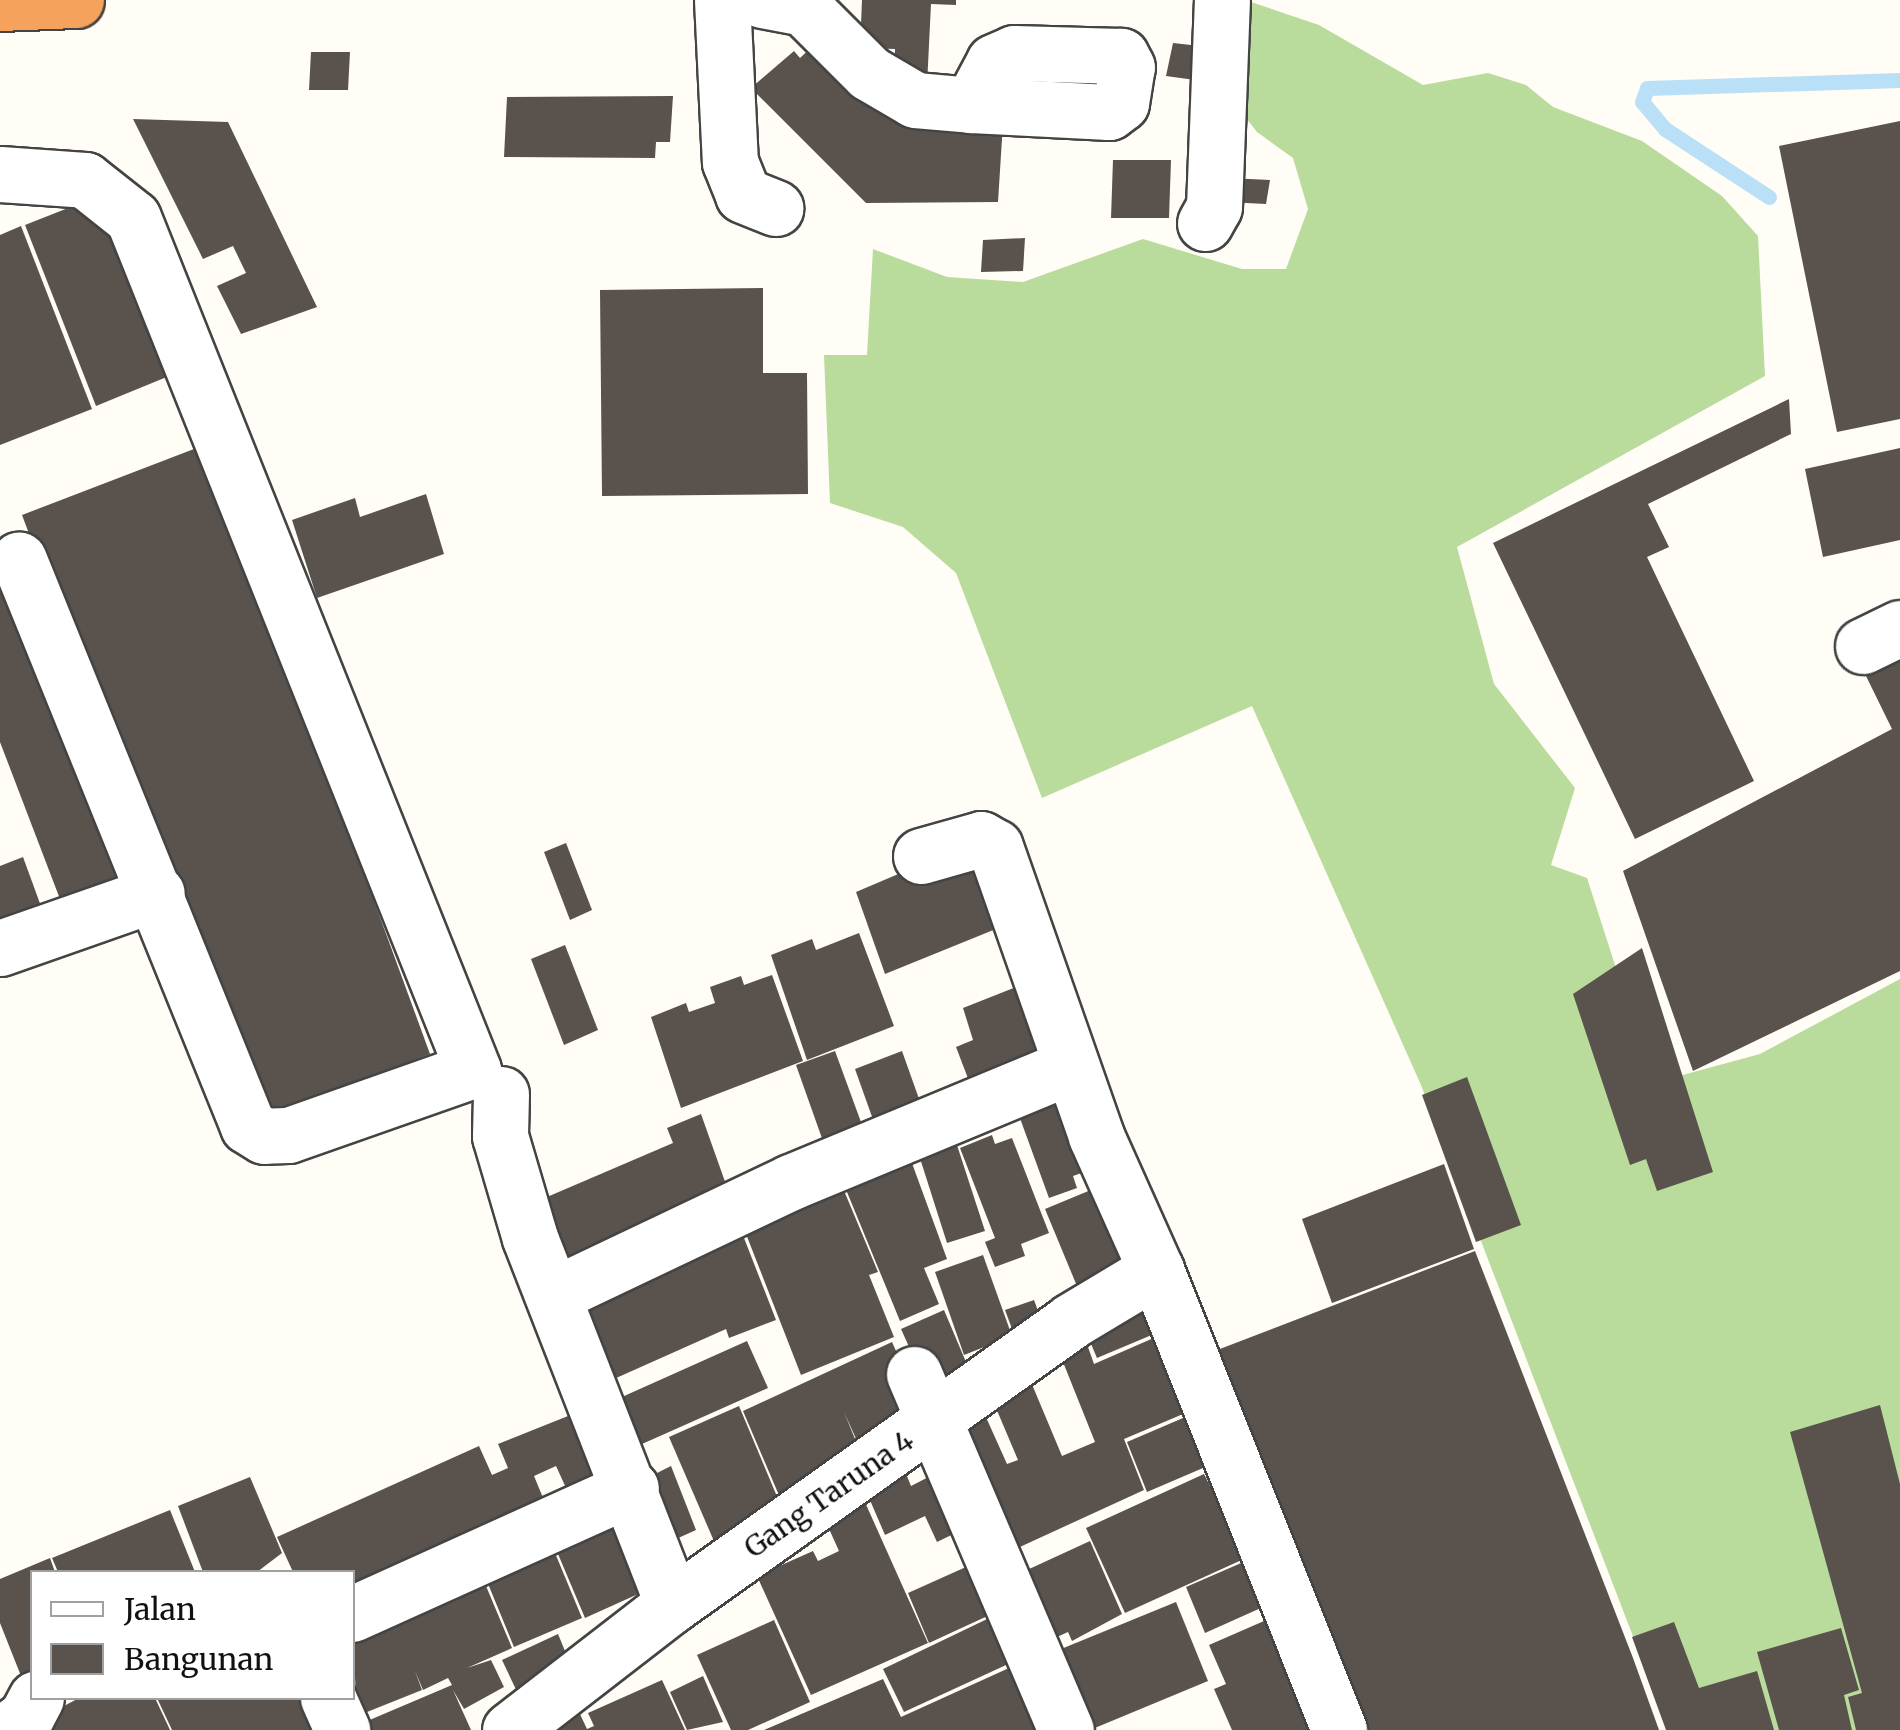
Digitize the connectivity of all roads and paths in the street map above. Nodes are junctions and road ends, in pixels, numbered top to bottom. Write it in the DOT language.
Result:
graph roads {
  1 [pos="76,0"];
  2 [pos="722,0"];
  3 [pos="762,0"];
  4 [pos="1222,0"];
  5 [pos="0,3"];
  6 [pos="970,105"];
  7 [pos="0,174"];
  8 [pos="774,208"];
  9 [pos="1204,223"];
  10 [pos="19,560"];
  11 [pos="921,856"];
  12 [pos="157,893"];
  13 [pos="0,948"];
  14 [pos="1071,1066"];
  15 [pos="501,1094"];
  16 [pos="1156,1270"];
  17 [pos="553,1295"];
  18 [pos="924,1397"];
  19 [pos="631,1488"];
  20 [pos="672,1604"];
  21 [pos="355,1613"];
  22 [pos="35,1700"];
  23 [pos="329,1700"];
  24 [pos="8,1730"];
  25 [pos="342,1730"];
  26 [pos="510,1730"];
  27 [pos="1066,1730"];
  28 [pos="1339,1730"];
  1 -- 5 [label="highway"];
  2 -- 8 [label="street"];
  3 -- 6 [label="street"];
  4 -- 9 [label="street"];
  7 -- 12 [label="street"];
  10 -- 12 [label="street"];
  11 -- 14 [label="street"];
  12 -- 13 [label="street"];
  14 -- 16 [label="street"];
  14 -- 17 [label="street"];
  15 -- 17 [label="street"];
  16 -- 18 [label="street, Gang Taruna 4"];
  16 -- 28 [label="street"];
  17 -- 19 [label="street"];
  18 -- 20 [label="street, Gang Taruna 4"];
  18 -- 27 [label="street"];
  19 -- 20 [label="street"];
  19 -- 21 [label="street"];
  20 -- 26 [label="street, Gang Taruna 4"];
  22 -- 24 [label="street"];
  23 -- 25 [label="street"];
}
